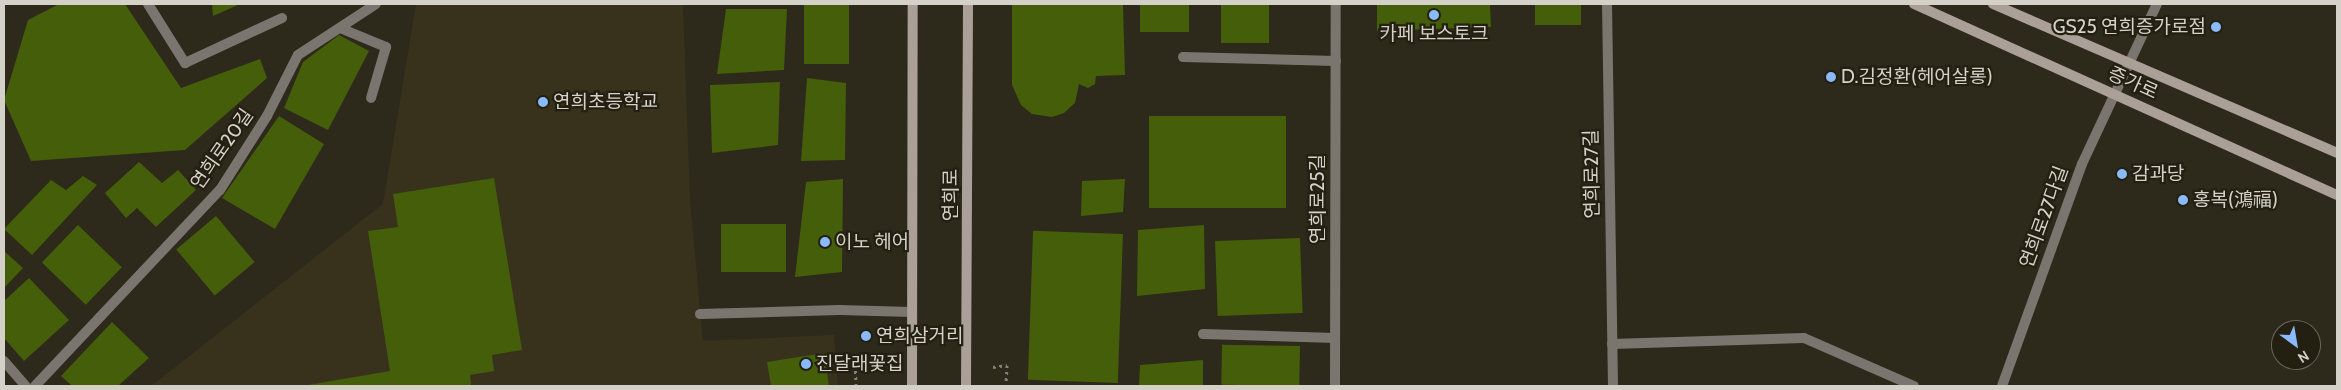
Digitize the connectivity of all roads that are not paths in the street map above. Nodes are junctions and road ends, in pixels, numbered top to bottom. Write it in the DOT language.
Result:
graph roads {
  1 [pos="148,4"];
  2 [pos="376,4"];
  3 [pos="914,4"];
  4 [pos="968,4"];
  5 [pos="1336,4"];
  6 [pos="1607,4"];
  7 [pos="1914,4"];
  8 [pos="1993,4"];
  9 [pos="2157,4"];
  10 [pos="282,18"];
  11 [pos="340,28"];
  12 [pos="1183,57"];
  13 [pos="1336,61"];
  14 [pos="2128,63"];
  15 [pos="2115,94"];
  16 [pos="371,98"];
  17 [pos="2337,153"];
  18 [pos="2337,195"];
  19 [pos="912,312"];
  20 [pos="700,314"];
  21 [pos="1203,334"];
  22 [pos="1335,338"];
  23 [pos="1612,344"];
  24 [pos="4,361"];
  25 [pos="26,386"];
  26 [pos="35,386"];
  27 [pos="912,386"];
  28 [pos="966,386"];
  29 [pos="1335,386"];
  30 [pos="1613,386"];
  31 [pos="1914,386"];
  32 [pos="2002,386"];
  1 -- 10 [label="street"];
  2 -- 11 [label="street, 연희로20길"];
  3 -- 19 [label="main road, 연희로"];
  4 -- 28 [label="main road, 연희로"];
  5 -- 13 [label="street, 연희로25길"];
  6 -- 23 [label="street, 연희로27길"];
  7 -- 15 [label="main road, 증가로"];
  8 -- 14 [label="main road, 증가로"];
  9 -- 14 [label="street, 연희로27다길"];
  11 -- 16 [label="street"];
  11 -- 26 [label="street, 연희로20길"];
  12 -- 13 [label="street"];
  13 -- 22 [label="street, 연희로25길"];
  14 -- 15 [label="street, 연희로27다길"];
  14 -- 17 [label="main road, 증가로"];
  15 -- 18 [label="main road, 증가로"];
  15 -- 32 [label="street, 연희로27다길"];
  19 -- 20 [label="street"];
  19 -- 27 [label="main road, 연희로"];
  21 -- 22 [label="street"];
  22 -- 29 [label="street, 연희로25길"];
  23 -- 30 [label="street, 연희로27길"];
  23 -- 31 [label="street"];
  24 -- 25 [label="street"];
}
